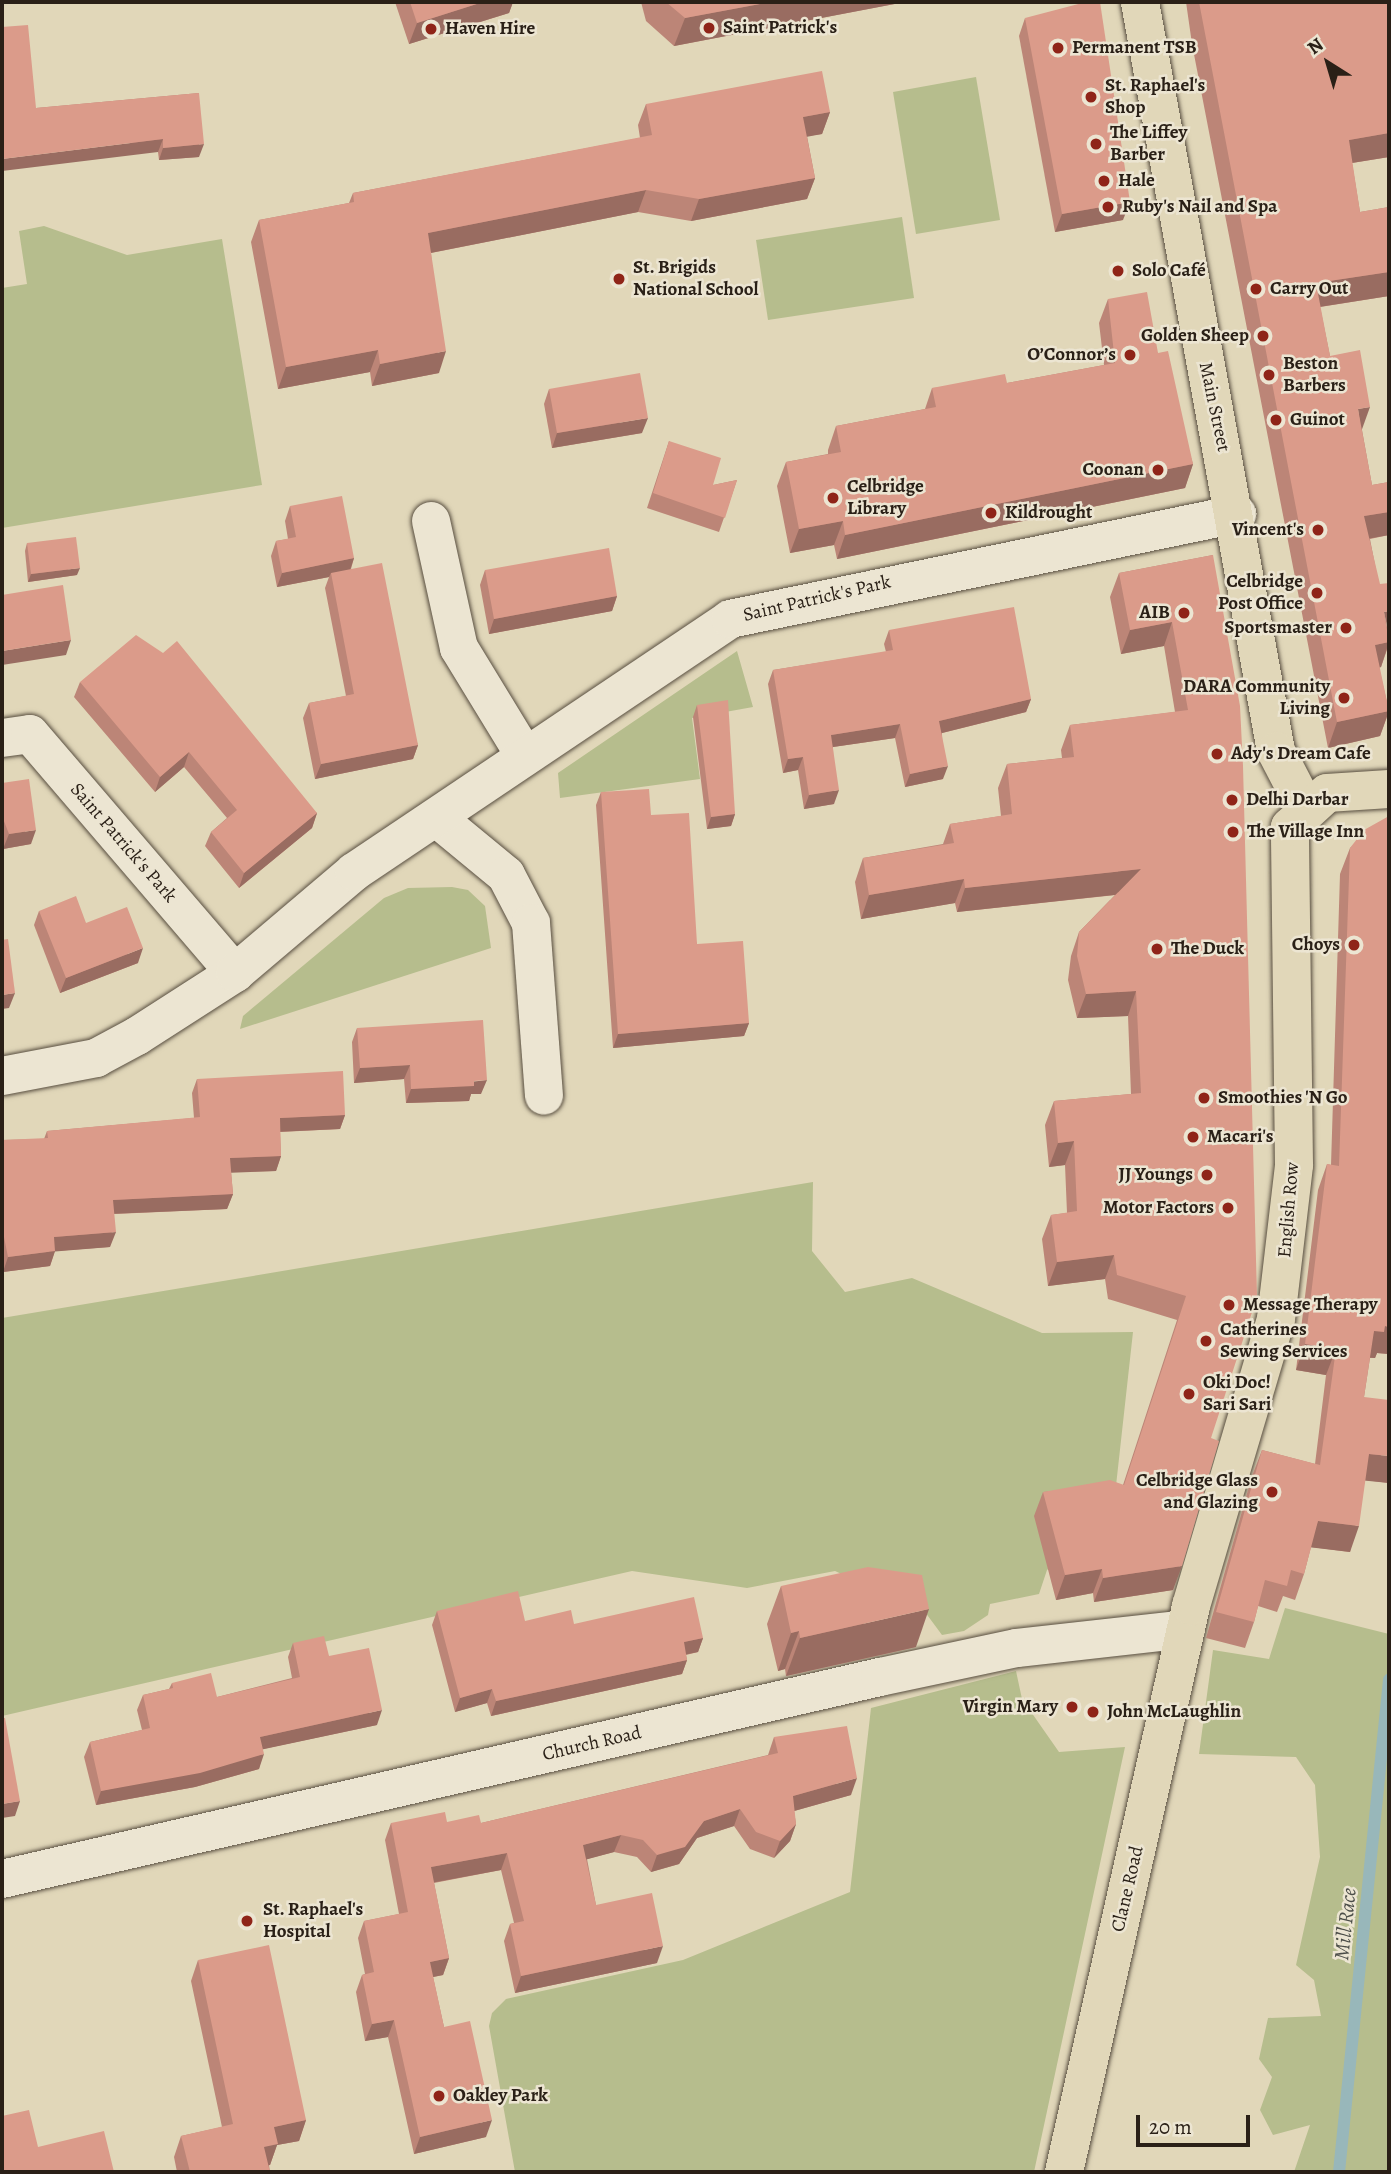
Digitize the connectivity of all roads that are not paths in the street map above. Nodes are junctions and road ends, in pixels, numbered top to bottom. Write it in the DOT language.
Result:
graph roads {
  1 [pos="1140,2"];
  2 [pos="1237,514"];
  3 [pos="431,522"];
  4 [pos="2,738"];
  5 [pos="525,755"];
  6 [pos="1389,789"];
  7 [pos="1305,807"];
  8 [pos="438,819"];
  9 [pos="234,974"];
  10 [pos="2,1076"];
  11 [pos="544,1097"];
  12 [pos="1189,1618"];
  13 [pos="2,1878"];
  14 [pos="1063,2172"];
  1 -- 2 [label="main road, Main Street"];
  2 -- 5 [label="street, Saint Patrick's Park"];
  2 -- 7 [label="main road, Main Street"];
  3 -- 5 [label="street"];
  4 -- 9 [label="street, Saint Patrick's Park"];
  5 -- 8 [label="street, Saint Patrick's Park"];
  6 -- 7 [label="main road"];
  7 -- 12 [label="main road, English Row"];
  8 -- 9 [label="street, Saint Patrick's Park"];
  8 -- 11 [label="street"];
  9 -- 10 [label="street, Saint Patrick's Park"];
  12 -- 13 [label="street, Church Road"];
  12 -- 14 [label="main road, Clane Road"];
}
